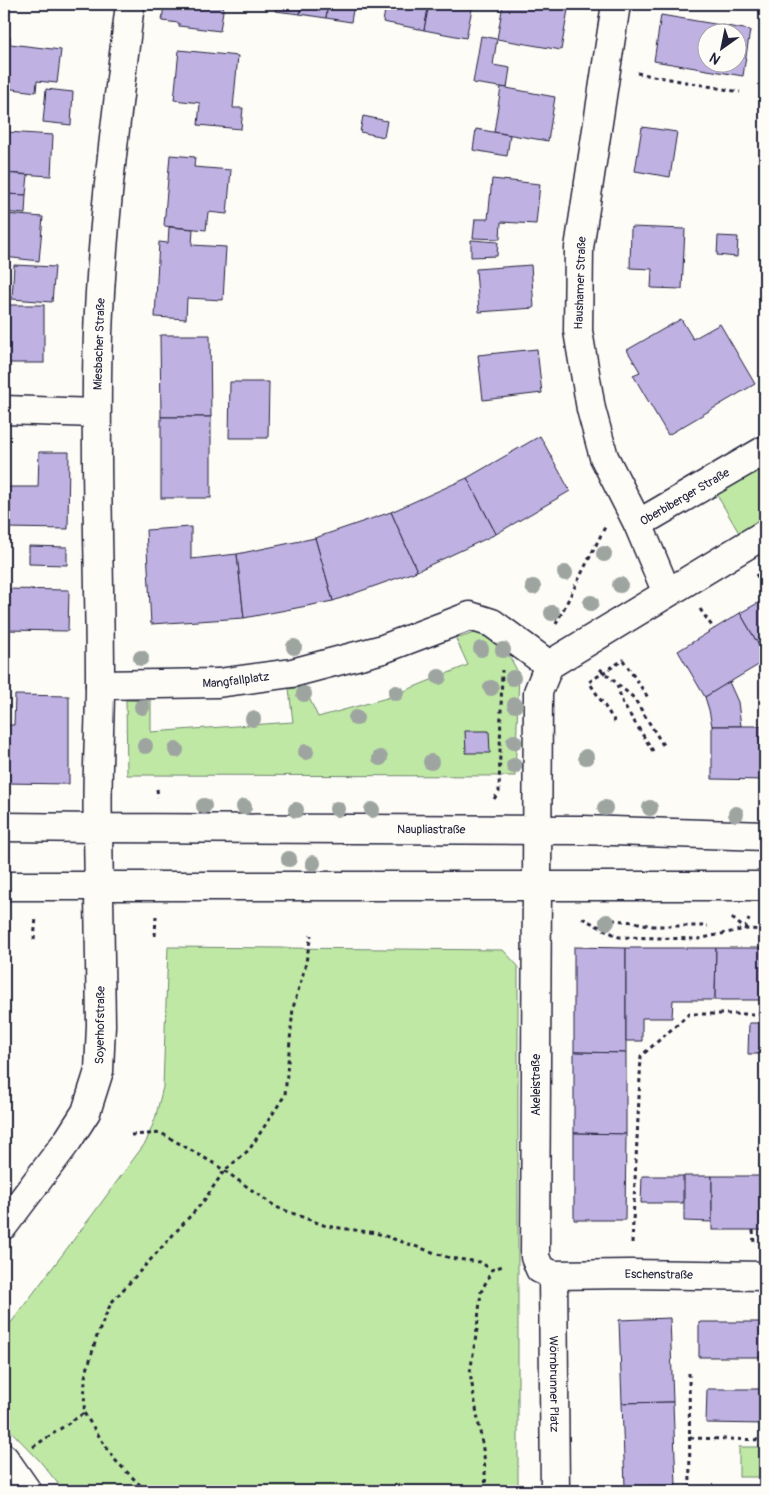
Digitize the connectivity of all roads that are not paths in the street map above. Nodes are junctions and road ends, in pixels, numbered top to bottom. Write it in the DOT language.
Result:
graph roads {
  1 [pos="130,4"];
  2 [pos="616,4"];
  3 [pos="4,410"];
  4 [pos="96,413"];
  5 [pos="765,450"];
  6 [pos="633,513"];
  7 [pos="765,534"];
  8 [pos="666,593"];
  9 [pos="549,665"];
  10 [pos="100,685"];
  11 [pos="4,827"];
  12 [pos="98,828"];
  13 [pos="537,830"];
  14 [pos="765,836"];
  15 [pos="537,885"];
  16 [pos="4,886"];
  17 [pos="99,886"];
  18 [pos="765,886"];
  19 [pos="4,1224"];
  20 [pos="544,1266"];
  21 [pos="765,1276"];
  22 [pos="6,1461"];
  23 [pos="28,1491"];
  24 [pos="555,1491"];
  1 -- 4 [label="street, Miesbacher Straße"];
  2 -- 6 [label="street, Haushamer Straße"];
  3 -- 4 [label="street"];
  4 -- 10 [label="street, Miesbacher Straße"];
  5 -- 6 [label="street, Oberbiberger Straße"];
  6 -- 8 [label="street, Oberbiberger Straße"];
  7 -- 8 [label="street"];
  8 -- 9 [label="street"];
  9 -- 10 [label="street, Mangfallplatz"];
  9 -- 13 [label="street"];
  10 -- 12 [label="street"];
  11 -- 12 [label="street, Naupliastraße"];
  12 -- 13 [label="street, Naupliastraße"];
  12 -- 17 [label="street"];
  13 -- 14 [label="street, Naupliastraße"];
  13 -- 15 [label="street"];
  15 -- 17 [label="street"];
  15 -- 18 [label="street"];
  15 -- 20 [label="street, Akeleistraße"];
  16 -- 17 [label="street"];
  17 -- 19 [label="street, Soyerhofstraße"];
  20 -- 21 [label="street, Eschenstraße"];
  20 -- 24 [label="street, Wörnbrunner Platz"];
  22 -- 23 [label="street"];
}
